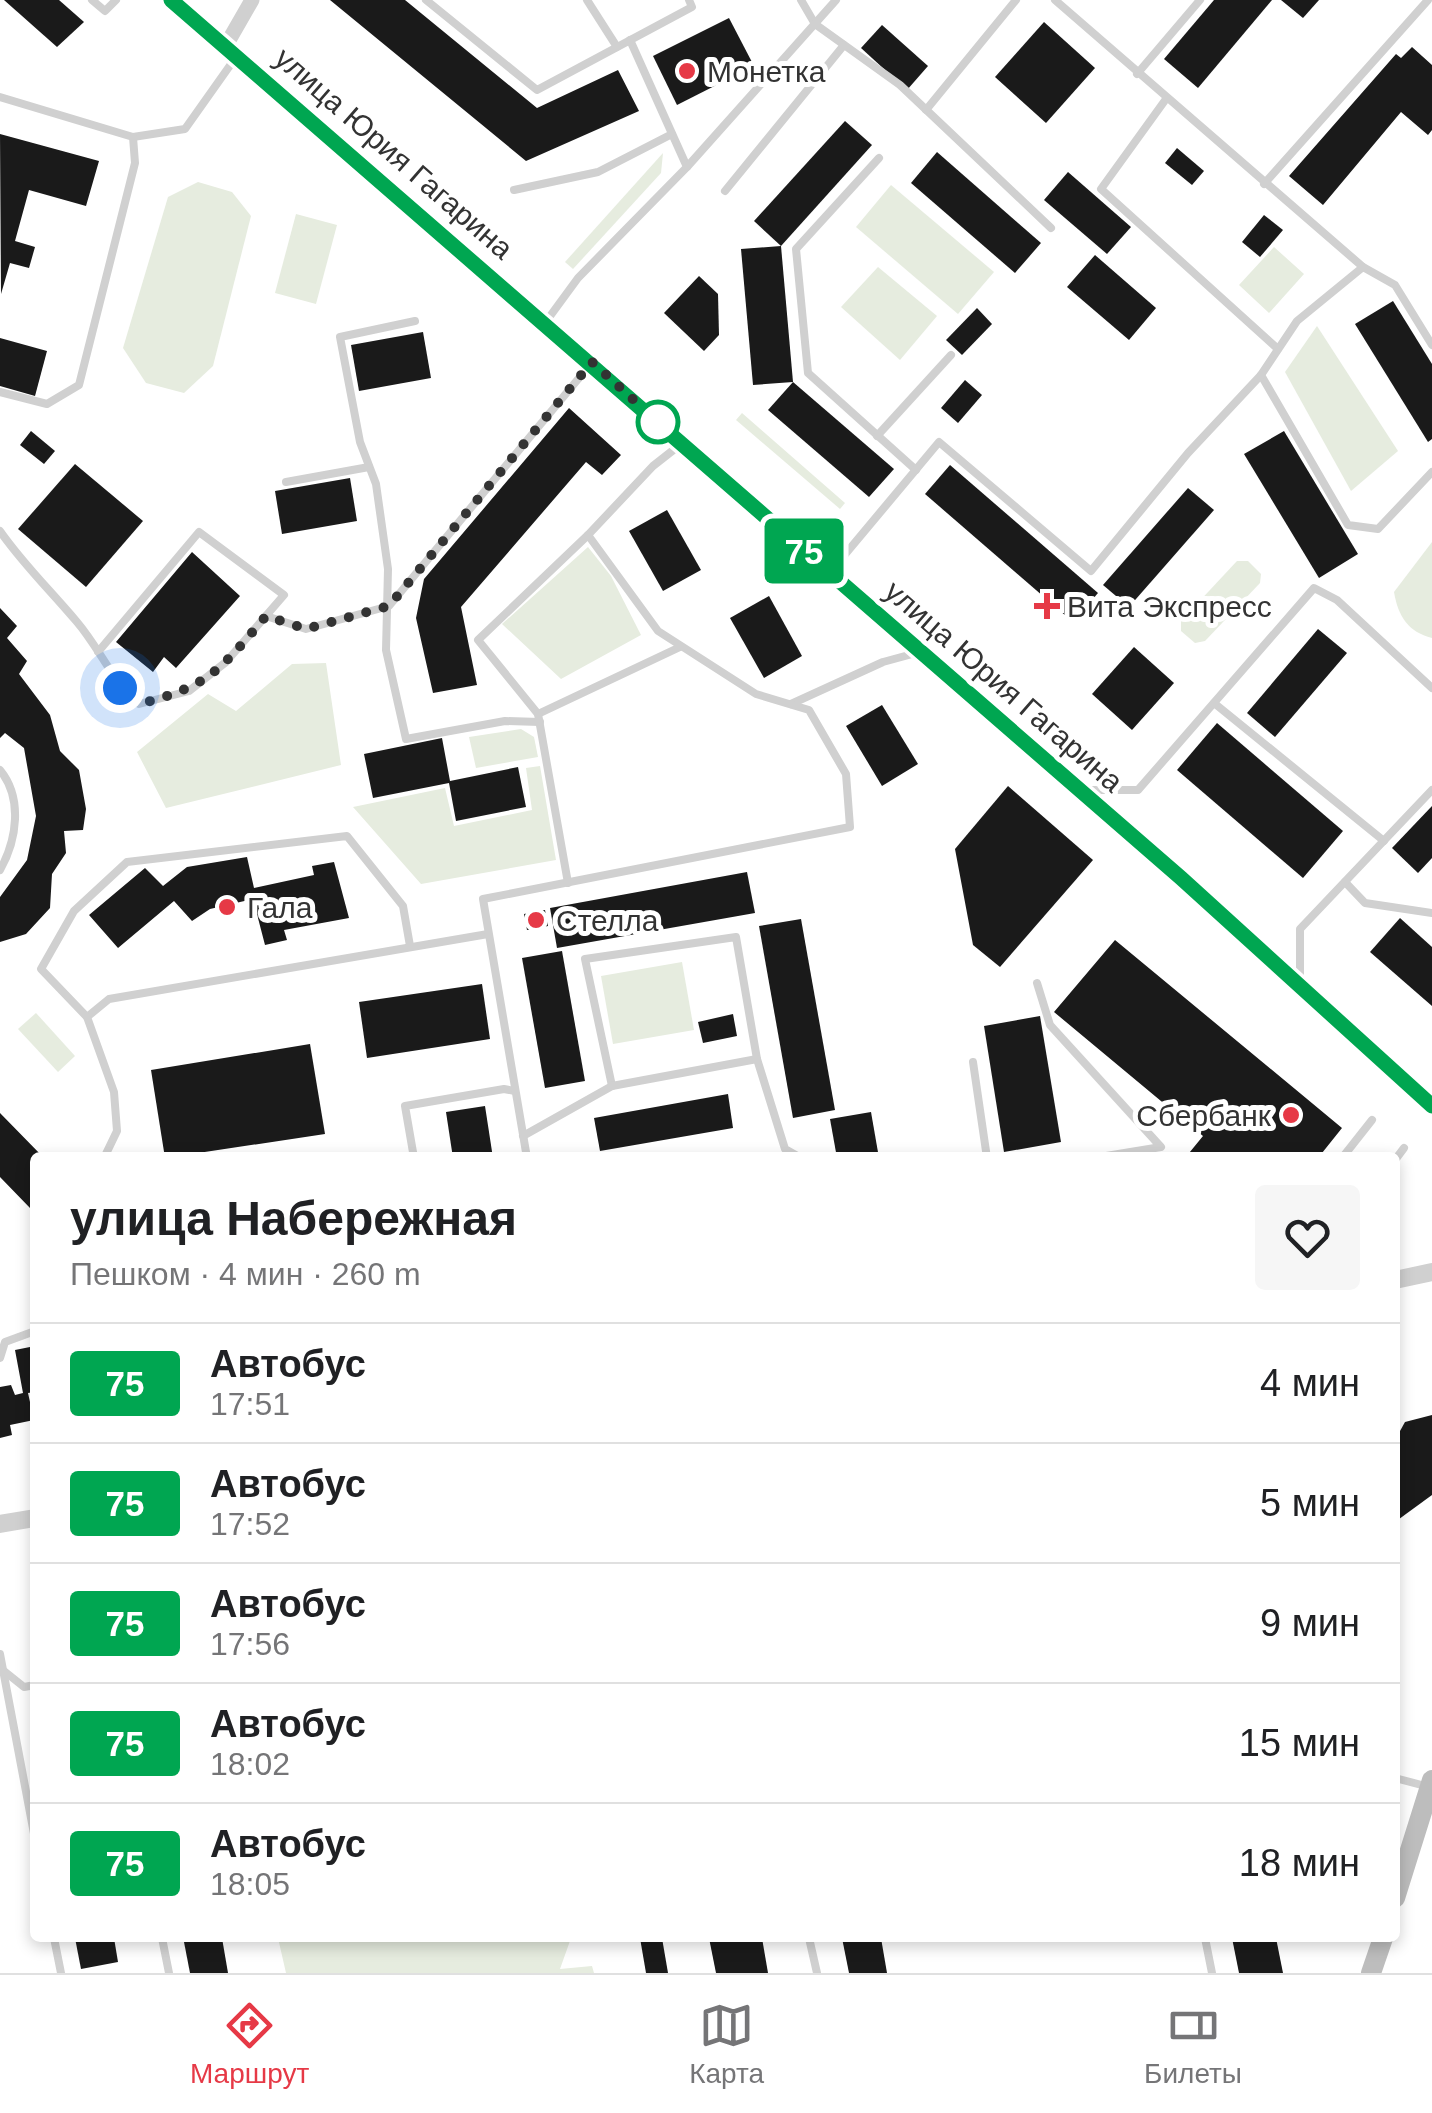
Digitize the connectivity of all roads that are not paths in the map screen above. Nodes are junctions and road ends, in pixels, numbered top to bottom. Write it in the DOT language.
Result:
graph roads {
  1 [pos="92,0"];
  2 [pos="116,0"];
  3 [pos="171,0"];
  4 [pos="252,0"];
  5 [pos="426,0"];
  6 [pos="588,0"];
  7 [pos="689,0"];
  8 [pos="801,0"];
  9 [pos="836,0"];
  10 [pos="1016,0"];
  11 [pos="1055,0"];
  12 [pos="1200,0"];
  13 [pos="1428,0"];
  14 [pos="815,24"];
  15 [pos="630,40"];
  16 [pos="844,44"];
  17 [pos="617,47"];
  18 [pos="230,52"];
  19 [pos="1136,74"];
  20 [pos="0,97"];
  21 [pos="1166,99"];
  22 [pos="926,110"];
  23 [pos="672,134"];
  24 [pos="134,137"];
  25 [pos="879,158"];
  26 [pos="687,167"];
  27 [pos="1264,184"];
  28 [pos="514,190"];
  29 [pos="725,190"];
  30 [pos="1051,228"];
  31 [pos="1363,267"];
  32 [pos="415,322"];
  33 [pos="545,323"];
  34 [pos="1432,345"];
  35 [pos="1278,349"];
  36 [pos="951,355"];
  37 [pos="592,362"];
  38 [pos="1261,374"];
  39 [pos="0,392"];
  40 [pos="878,436"];
  41 [pos="682,443"];
  42 [pos="369,466"];
  43 [pos="916,470"];
  44 [pos="1432,472"];
  45 [pos="286,482"];
  46 [pos="0,531"];
  47 [pos="588,534"];
  48 [pos="829,574"];
  49 [pos="389,606"];
  50 [pos="266,616"];
  51 [pos="680,647"];
  52 [pos="98,652"];
  53 [pos="918,652"];
  54 [pos="1432,688"];
  55 [pos="1214,703"];
  56 [pos="791,704"];
  57 [pos="539,718"];
  58 [pos="0,770"];
  59 [pos="1080,790"];
  60 [pos="1432,790"];
  61 [pos="1384,840"];
  62 [pos="0,870"];
  63 [pos="1344,882"];
  64 [pos="568,883"];
  65 [pos="1432,913"];
  66 [pos="488,934"];
  67 [pos="410,946"];
  68 [pos="1037,983"];
  69 [pos="1300,984"];
  70 [pos="87,1018"];
  71 [pos="757,1059"];
  72 [pos="973,1062"];
  73 [pos="612,1086"];
  74 [pos="515,1091"];
  75 [pos="1432,1106"];
  76 [pos="1372,1120"];
  77 [pos="523,1136"];
  78 [pos="1404,1148"];
  79 [pos="107,1152"];
  80 [pos="413,1152"];
  81 [pos="525,1152"];
  82 [pos="791,1152"];
  83 [pos="985,1152"];
  84 [pos="1131,1152"];
  85 [pos="1347,1152"];
  86 [pos="1400,1153"];
  87 [pos="1432,1272"];
  88 [pos="1400,1279"];
  89 [pos="30,1333"];
  90 [pos="0,1358"];
  91 [pos="30,1519"];
  92 [pos="0,1524"];
  93 [pos="0,1654"];
  94 [pos="1,1670"];
  95 [pos="30,1686"];
  96 [pos="1400,1779"];
  97 [pos="1431,1784"];
  98 [pos="30,1814"];
  99 [pos="1400,1882"];
  100 [pos="55,1942"];
  101 [pos="163,1942"];
  102 [pos="810,1942"];
  103 [pos="1206,1942"];
  104 [pos="1381,1942"];
  105 [pos="61,1973"];
  106 [pos="168,1973"];
  107 [pos="817,1973"];
  108 [pos="1212,1973"];
  109 [pos="1372,1973"];
  1 -- 2 [label="lane"];
  3 -- 18 [label="main road, улица Юрия Гагарина"];
  4 -- 18 [label="street"];
  5 -- 17 [label="lane"];
  6 -- 17 [label="lane"];
  7 -- 15 [label="lane"];
  8 -- 14 [label="lane"];
  9 -- 14 [label="lane"];
  10 -- 22 [label="lane"];
  11 -- 19 [label="lane"];
  12 -- 19 [label="lane"];
  13 -- 27 [label="lane"];
  14 -- 16 [label="lane"];
  14 -- 26 [label="lane"];
  15 -- 17 [label="lane"];
  15 -- 23 [label="lane"];
  16 -- 22 [label="lane"];
  16 -- 29 [label="lane"];
  18 -- 24 [label="lane"];
  18 -- 33 [label="main road, улица Юрия Гагарина"];
  19 -- 21 [label="lane"];
  20 -- 24 [label="lane"];
  21 -- 27 [label="lane"];
  21 -- 35 [label="lane"];
  22 -- 30 [label="lane"];
  23 -- 26 [label="lane"];
  23 -- 28 [label="lane"];
  24 -- 39 [label="lane"];
  25 -- 40 [label="lane"];
  26 -- 33 [label="lane"];
  27 -- 31 [label="lane"];
  31 -- 34 [label="lane"];
  31 -- 35 [label="lane"];
  32 -- 42 [label="lane"];
  33 -- 37 [label="main road, улица Юрия Гагарина"];
  35 -- 38 [label="lane"];
  36 -- 40 [label="lane"];
  37 -- 41 [label="main road, улица Юрия Гагарина"];
  37 -- 49 [label="lane"];
  38 -- 43 [label="lane"];
  38 -- 44 [label="lane"];
  40 -- 43 [label="lane"];
  41 -- 47 [label="lane"];
  41 -- 48 [label="main road, улица Юрия Гагарина"];
  42 -- 45 [label="lane"];
  42 -- 49 [label="lane"];
  43 -- 48 [label="lane"];
  46 -- 52 [label="lane"];
  47 -- 51 [label="lane"];
  47 -- 57 [label="lane"];
  48 -- 53 [label="main road, улица Юрия Гагарина"];
  49 -- 50 [label="lane"];
  49 -- 57 [label="lane"];
  50 -- 52 [label="lane"];
  50 -- 52 [label="lane"];
  51 -- 56 [label="lane"];
  51 -- 57 [label="lane"];
  53 -- 56 [label="lane"];
  53 -- 59 [label="main road, улица Юрия Гагарина"];
  54 -- 55 [label="lane"];
  55 -- 59 [label="lane"];
  55 -- 61 [label="lane"];
  56 -- 64 [label="lane"];
  57 -- 64 [label="lane"];
  58 -- 62 [label="lane"];
  59 -- 69 [label="main road, улица Юрия Гагарина"];
  60 -- 61 [label="lane"];
  61 -- 63 [label="lane"];
  63 -- 65 [label="lane"];
  63 -- 69 [label="lane"];
  64 -- 66 [label="lane"];
  66 -- 67 [label="lane"];
  66 -- 74 [label="lane"];
  67 -- 70 [label="lane"];
  67 -- 70 [label="lane"];
  68 -- 84 [label="lane"];
  69 -- 75 [label="main road, улица Юрия Гагарина"];
  70 -- 79 [label="lane"];
  71 -- 73 [label="lane"];
  71 -- 73 [label="lane"];
  71 -- 82 [label="lane"];
  72 -- 83 [label="lane"];
  73 -- 77 [label="lane"];
  74 -- 77 [label="lane"];
  74 -- 80 [label="lane"];
  76 -- 85 [label="lane"];
  77 -- 81 [label="lane"];
  78 -- 86 [label="lane"];
  87 -- 88 [label="street"];
  89 -- 90 [label="lane"];
  91 -- 92 [label="street"];
  93 -- 94 [label="lane"];
  94 -- 95 [label="lane"];
  94 -- 98 [label="lane"];
  96 -- 97 [label="lane"];
  97 -- 99 [label="main road"];
  100 -- 105 [label="lane"];
  101 -- 106 [label="lane"];
  102 -- 107 [label="lane"];
  103 -- 108 [label="lane"];
  104 -- 109 [label="main road"];
}
